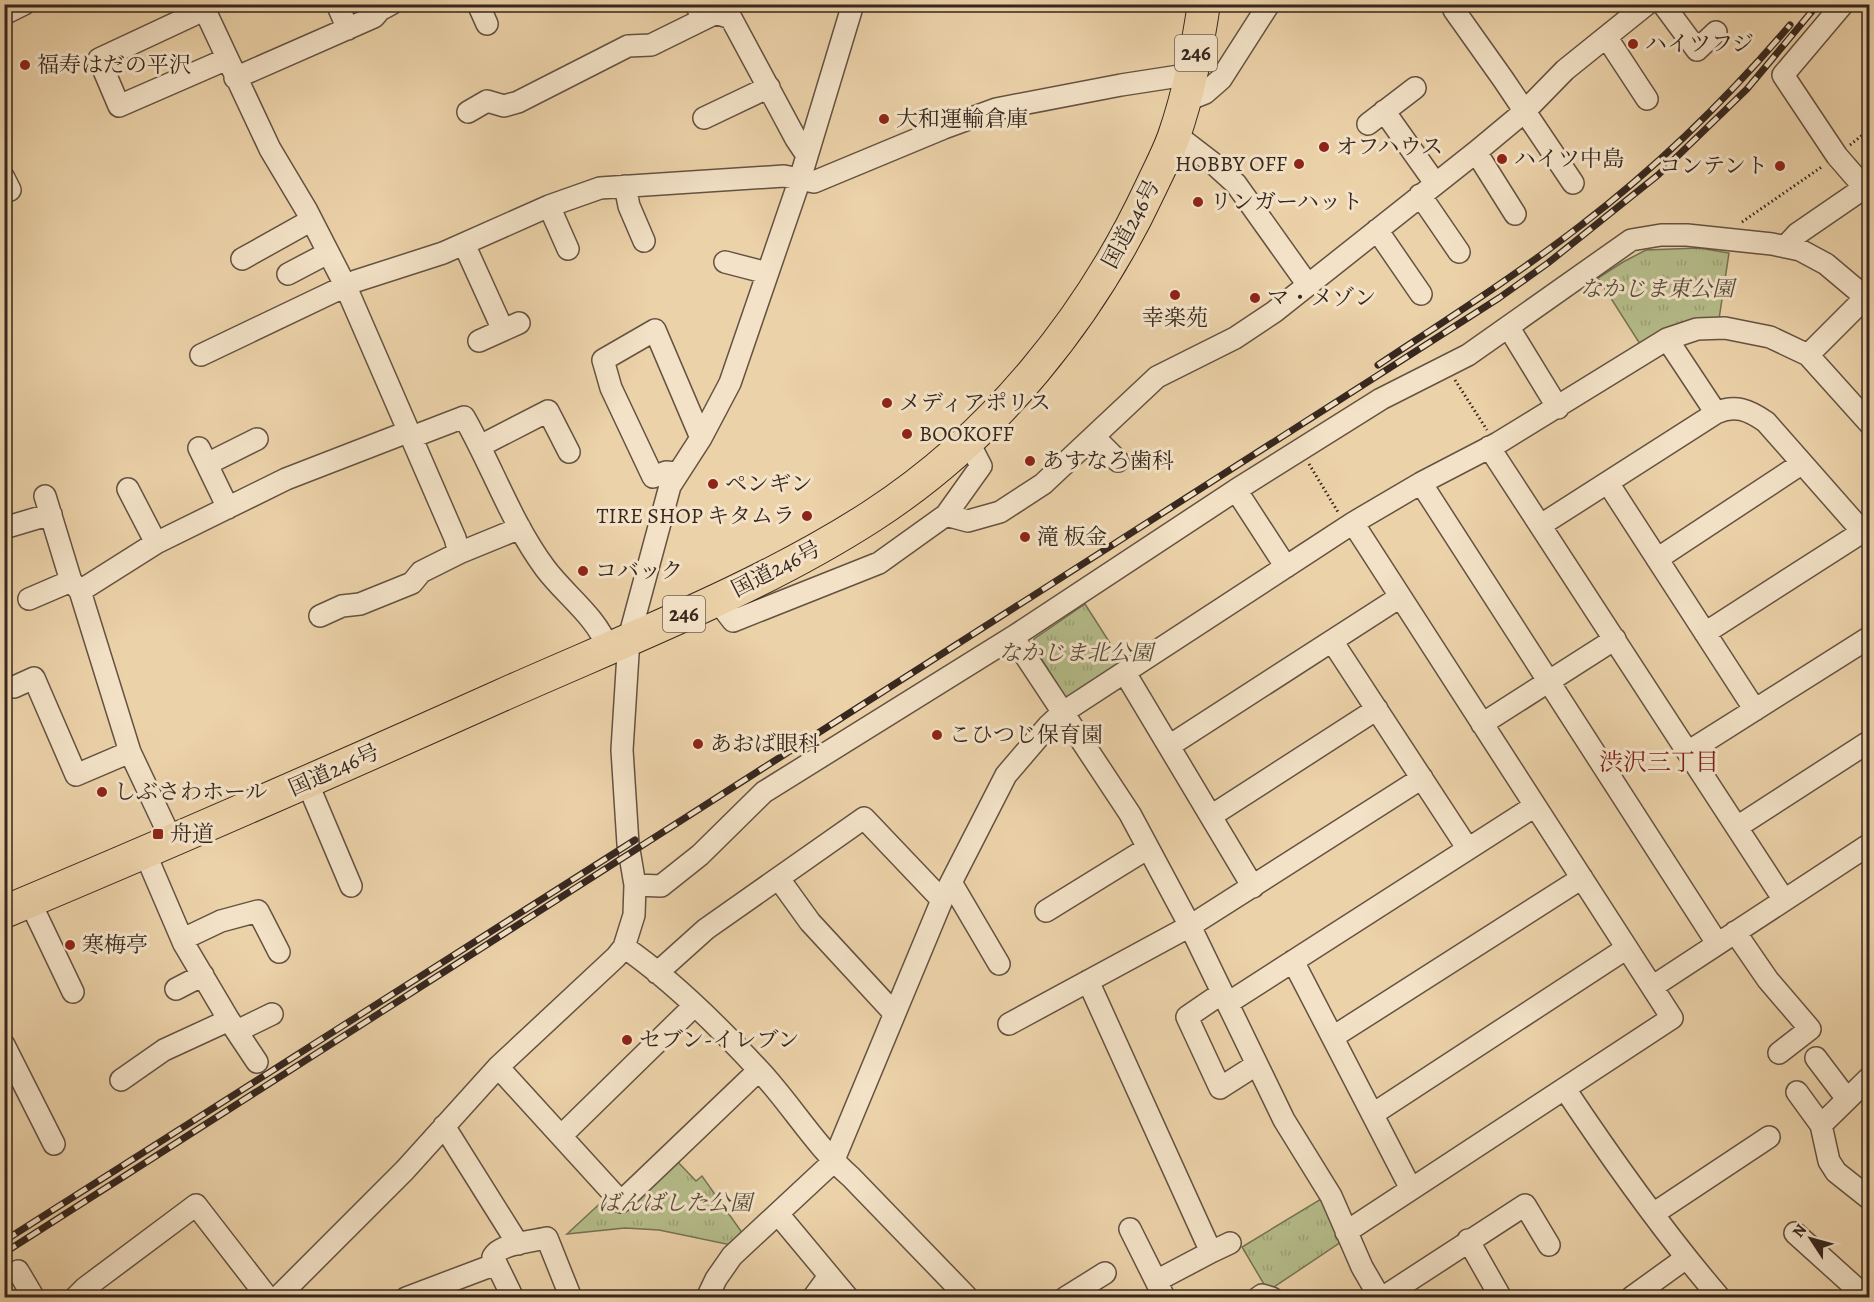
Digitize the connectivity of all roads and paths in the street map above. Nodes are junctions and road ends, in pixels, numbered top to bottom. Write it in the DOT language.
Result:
graph roads {
  1 [pos="24,4"];
  2 [pos="337,4"];
  3 [pos="391,4"];
  4 [pos="478,4"];
  5 [pos="696,4"];
  6 [pos="853,4"];
  7 [pos="1204,4"];
  8 [pos="1269,4"];
  9 [pos="1454,4"];
  10 [pos="1647,4"];
  11 [pos="1663,4"];
  12 [pos="1843,4"];
  13 [pos="203,7"];
  14 [pos="716,13"];
  15 [pos="4,14"];
  16 [pos="487,24"];
  17 [pos="348,29"];
  18 [pos="1716,32"];
  19 [pos="1607,38"];
  20 [pos="231,68"];
  21 [pos="769,87"];
  22 [pos="1189,88"];
  23 [pos="1415,88"];
  24 [pos="1647,99"];
  25 [pos="475,103"];
  26 [pos="1524,112"];
  27 [pos="704,118"];
  28 [pos="1869,129"];
  29 [pos="1174,135"];
  30 [pos="1476,152"];
  31 [pos="806,154"];
  32 [pos="1837,156"];
  33 [pos="800,178"];
  34 [pos="1572,183"];
  35 [pos="625,186"];
  36 [pos="1427,189"];
  37 [pos="1867,191"];
  38 [pos="549,206"];
  39 [pos="1515,214"];
  40 [pos="310,221"];
  41 [pos="1377,230"];
  42 [pos="644,241"];
  43 [pos="1729,241"];
  44 [pos="464,244"];
  45 [pos="1785,247"];
  46 [pos="568,249"];
  47 [pos="1459,252"];
  48 [pos="328,253"];
  49 [pos="242,259"];
  50 [pos="725,262"];
  51 [pos="767,273"];
  52 [pos="288,274"];
  53 [pos="1308,285"];
  54 [pos="346,287"];
  55 [pos="1421,294"];
  56 [pos="1868,299"];
  57 [pos="1509,328"];
  58 [pos="1667,339"];
  59 [pos="479,341"];
  60 [pos="201,355"];
  61 [pos="1808,355"];
  62 [pos="1446,366"];
  63 [pos="1558,408"];
  64 [pos="1716,413"];
  65 [pos="1869,424"];
  66 [pos="411,434"];
  67 [pos="1094,436"];
  68 [pos="701,438"];
  69 [pos="257,439"];
  70 [pos="968,441"];
  71 [pos="1491,442"];
  72 [pos="480,446"];
  73 [pos="1300,450"];
  74 [pos="569,452"];
  75 [pos="1118,461"];
  76 [pos="1801,464"];
  77 [pos="677,473"];
  78 [pos="1421,483"];
  79 [pos="1608,483"];
  80 [pos="128,489"];
  81 [pos="1236,490"];
  82 [pos="228,508"];
  83 [pos="946,514"];
  84 [pos="1350,525"];
  85 [pos="1541,525"];
  86 [pos="4,528"];
  87 [pos="520,528"];
  88 [pos="1866,529"];
  89 [pos="156,543"];
  90 [pos="459,553"];
  91 [pos="1657,560"];
  92 [pos="1286,567"];
  93 [pos="76,586"];
  94 [pos="1401,597"];
  95 [pos="29,599"];
  96 [pos="716,599"];
  97 [pos="320,616"];
  98 [pos="1705,633"];
  99 [pos="1012,637"];
  100 [pos="1869,637"];
  101 [pos="1615,639"];
  102 [pos="1332,640"];
  103 [pos="619,643"];
  104 [pos="1125,673"];
  105 [pos="1548,682"];
  106 [pos="14,687"];
  107 [pos="1377,709"];
  108 [pos="1755,710"];
  109 [pos="1062,713"];
  110 [pos="1482,724"];
  111 [pos="1869,741"];
  112 [pos="1169,746"];
  113 [pos="130,752"];
  114 [pos="1688,752"];
  115 [pos="1422,778"];
  116 [pos="308,782"];
  117 [pos="1535,806"];
  118 [pos="1211,816"];
  119 [pos="1737,827"];
  120 [pos="1869,844"];
  121 [pos="158,847"];
  122 [pos="1148,848"];
  123 [pos="1468,849"];
  124 [pos="1582,878"];
  125 [pos="779,879"];
  126 [pos="635,885"];
  127 [pos="351,886"];
  128 [pos="1253,887"];
  129 [pos="947,892"];
  130 [pos="1784,900"];
  131 [pos="17,907"];
  132 [pos="1046,911"];
  133 [pos="1190,926"];
  134 [pos="1726,937"];
  135 [pos="183,939"];
  136 [pos="624,947"];
  137 [pos="1627,948"];
  138 [pos="279,952"];
  139 [pos="1293,961"];
  140 [pos="999,964"];
  141 [pos="657,973"];
  142 [pos="203,975"];
  143 [pos="1088,981"];
  144 [pos="1652,987"];
  145 [pos="176,989"];
  146 [pos="73,992"];
  147 [pos="1225,998"];
  148 [pos="694,1006"];
  149 [pos="894,1013"];
  150 [pos="272,1014"];
  151 [pos="1009,1024"];
  152 [pos="233,1026"];
  153 [pos="1333,1037"];
  154 [pos="4,1045"];
  155 [pos="1779,1053"];
  156 [pos="1816,1058"];
  157 [pos="257,1062"];
  158 [pos="1256,1065"];
  159 [pos="498,1067"];
  160 [pos="759,1070"];
  161 [pos="1869,1077"];
  162 [pos="121,1080"];
  163 [pos="1565,1089"];
  164 [pos="1797,1092"];
  165 [pos="1847,1099"];
  166 [pos="1372,1114"];
  167 [pos="1821,1125"];
  168 [pos="444,1126"];
  169 [pos="561,1136"];
  170 [pos="54,1144"];
  171 [pos="1762,1147"];
  172 [pos="833,1162"];
  173 [pos="1411,1189"];
  174 [pos="1869,1199"];
  175 [pos="778,1214"];
  176 [pos="1653,1214"];
  177 [pos="1130,1229"];
  178 [pos="1346,1232"];
  179 [pos="1795,1233"];
  180 [pos="1468,1240"];
  181 [pos="518,1244"];
  182 [pos="1549,1245"];
  183 [pos="1686,1258"];
  184 [pos="496,1264"];
  185 [pos="18,1271"];
  186 [pos="1105,1272"];
  187 [pos="829,1276"];
  188 [pos="1160,1289"];
  189 [pos="1869,1292"];
  190 [pos="1074,1295"];
  191 [pos="1632,1297"];
  192 [pos="34,1298"];
  193 [pos="75,1298"];
  194 [pos="268,1298"];
  195 [pos="277,1298"];
  196 [pos="406,1298"];
  197 [pos="513,1298"];
  198 [pos="571,1298"];
  199 [pos="707,1298"];
  200 [pos="813,1298"];
  201 [pos="848,1298"];
  202 [pos="968,1298"];
  203 [pos="1258,1298"];
  204 [pos="1272,1298"];
  205 [pos="1381,1298"];
  206 [pos="1501,1298"];
  207 [pos="1720,1298"];
  208 [pos="1867,1298"];
  1 -- 15 [label="street"];
  2 -- 17 [label="street"];
  3 -- 17 [label="street"];
  4 -- 16 [label="street"];
  5 -- 14 [label="street"];
  6 -- 31 [label="street"];
  7 -- 22 [label="highway, 国道246号 / 246"];
  8 -- 22 [label="street"];
  9 -- 26 [label="street"];
  10 -- 19 [label="street"];
  11 -- 18 [label="street"];
  12 -- 32 [label="street"];
  13 -- 20 [label="street"];
  13 -- 20 [label="street"];
  14 -- 21 [label="street"];
  14 -- 25 [label="street"];
  17 -- 20 [label="street"];
  19 -- 24 [label="street"];
  19 -- 26 [label="street"];
  20 -- 40 [label="street"];
  21 -- 27 [label="street"];
  21 -- 31 [label="street"];
  22 -- 29 [label="highway, 国道246号 / 246"];
  22 -- 33 [label="street"];
  23 -- 36 [label="street"];
  26 -- 30 [label="street"];
  26 -- 34 [label="street"];
  28 -- 32 [label="path"];
  29 -- 53 [label="street"];
  29 -- 70 [label="highway, 国道246号 / 246"];
  30 -- 36 [label="street"];
  30 -- 39 [label="street"];
  31 -- 33 [label="street"];
  32 -- 37 [label="street"];
  32 -- 43 [label="path"];
  33 -- 35 [label="street"];
  33 -- 51 [label="street"];
  35 -- 38 [label="street"];
  35 -- 42 [label="street"];
  36 -- 41 [label="street"];
  36 -- 47 [label="street"];
  37 -- 45 [label="street"];
  38 -- 44 [label="street"];
  38 -- 46 [label="street"];
  40 -- 48 [label="street"];
  40 -- 49 [label="street"];
  41 -- 53 [label="street"];
  41 -- 55 [label="street"];
  43 -- 45 [label="street"];
  43 -- 57 [label="street"];
  44 -- 54 [label="street"];
  44 -- 59 [label="street"];
  45 -- 56 [label="street"];
  48 -- 52 [label="street"];
  48 -- 54 [label="street"];
  50 -- 51 [label="street"];
  51 -- 68 [label="street"];
  53 -- 67 [label="street"];
  54 -- 60 [label="street"];
  54 -- 66 [label="street"];
  56 -- 61 [label="street"];
  57 -- 62 [label="street"];
  57 -- 63 [label="street"];
  58 -- 61 [label="street"];
  58 -- 63 [label="street"];
  58 -- 64 [label="street"];
  61 -- 65 [label="street"];
  62 -- 71 [label="path"];
  62 -- 73 [label="street"];
  63 -- 71 [label="street"];
  64 -- 76 [label="street"];
  64 -- 79 [label="street"];
  66 -- 72 [label="street"];
  66 -- 82 [label="street"];
  66 -- 90 [label="street"];
  67 -- 75 [label="street"];
  67 -- 83 [label="street"];
  68 -- 77 [label="street"];
  68 -- 77 [label="street"];
  69 -- 82 [label="street"];
  70 -- 83 [label="street"];
  70 -- 96 [label="highway, 国道246号 / 246"];
  71 -- 78 [label="street"];
  71 -- 85 [label="street"];
  72 -- 74 [label="street"];
  72 -- 87 [label="street"];
  73 -- 81 [label="street"];
  73 -- 84 [label="path"];
  76 -- 88 [label="street"];
  76 -- 91 [label="street"];
  77 -- 103 [label="street"];
  78 -- 84 [label="street"];
  78 -- 105 [label="street"];
  79 -- 85 [label="street"];
  79 -- 91 [label="street"];
  80 -- 89 [label="street"];
  81 -- 92 [label="street"];
  81 -- 99 [label="street"];
  82 -- 89 [label="street"];
  83 -- 96 [label="street"];
  84 -- 92 [label="street"];
  84 -- 94 [label="street"];
  85 -- 101 [label="street"];
  86 -- 93 [label="street"];
  87 -- 90 [label="street"];
  87 -- 103 [label="street"];
  88 -- 98 [label="street"];
  89 -- 93 [label="street"];
  90 -- 97 [label="street"];
  91 -- 98 [label="street"];
  92 -- 104 [label="street"];
  93 -- 95 [label="street"];
  93 -- 113 [label="street"];
  94 -- 102 [label="street"];
  94 -- 110 [label="street"];
  96 -- 103 [label="highway, 国道246号 / 246"];
  98 -- 108 [label="street"];
  99 -- 109 [label="street"];
  99 -- 126 [label="street"];
  100 -- 108 [label="street"];
  101 -- 105 [label="street"];
  101 -- 114 [label="street"];
  102 -- 107 [label="street"];
  102 -- 112 [label="street"];
  103 -- 116 [label="highway, 国道246号 / 246"];
  103 -- 126 [label="street"];
  104 -- 109 [label="street"];
  104 -- 112 [label="street"];
  105 -- 110 [label="street"];
  105 -- 134 [label="street"];
  106 -- 113 [label="street"];
  107 -- 115 [label="street"];
  107 -- 118 [label="street"];
  108 -- 114 [label="street"];
  109 -- 122 [label="street"];
  109 -- 129 [label="street"];
  110 -- 117 [label="street"];
  111 -- 119 [label="street"];
  112 -- 118 [label="street"];
  113 -- 121 [label="street"];
  114 -- 119 [label="street"];
  115 -- 123 [label="street"];
  115 -- 128 [label="street"];
  116 -- 121 [label="highway, 国道246号 / 246"];
  116 -- 127 [label="street"];
  117 -- 123 [label="street"];
  117 -- 124 [label="street"];
  118 -- 128 [label="street"];
  119 -- 130 [label="street"];
  120 -- 130 [label="street"];
  121 -- 131 [label="highway, 国道246号 / 246"];
  121 -- 135 [label="street"];
  122 -- 132 [label="street"];
  122 -- 133 [label="street"];
  123 -- 139 [label="street"];
  124 -- 137 [label="street"];
  124 -- 153 [label="street"];
  125 -- 129 [label="street"];
  125 -- 141 [label="street"];
  125 -- 149 [label="street"];
  126 -- 136 [label="street"];
  128 -- 133 [label="street"];
  129 -- 140 [label="street"];
  129 -- 149 [label="street"];
  130 -- 134 [label="street"];
  131 -- 146 [label="street"];
  133 -- 143 [label="street"];
  133 -- 147 [label="street"];
  134 -- 144 [label="street"];
  134 -- 155 [label="street"];
  135 -- 138 [label="street"];
  135 -- 142 [label="street"];
  136 -- 141 [label="street"];
  136 -- 159 [label="street"];
  137 -- 144 [label="street"];
  137 -- 166 [label="street"];
  139 -- 147 [label="street"];
  139 -- 153 [label="street"];
  141 -- 148 [label="street"];
  142 -- 145 [label="street"];
  142 -- 152 [label="street"];
  143 -- 151 [label="street"];
  143 -- 188 [label="street"];
  144 -- 163 [label="street"];
  147 -- 158 [label="street"];
  147 -- 158 [label="street"];
  148 -- 160 [label="street"];
  148 -- 169 [label="street"];
  149 -- 172 [label="street"];
  150 -- 152 [label="street"];
  152 -- 157 [label="street"];
  152 -- 162 [label="street"];
  153 -- 166 [label="street"];
  154 -- 170 [label="street"];
  156 -- 165 [label="street"];
  158 -- 178 [label="street"];
  159 -- 168 [label="street"];
  159 -- 169 [label="street"];
  160 -- 169 [label="street"];
  160 -- 172 [label="street"];
  161 -- 165 [label="street"];
  163 -- 173 [label="street"];
  163 -- 176 [label="street"];
  164 -- 167 [label="street"];
  165 -- 167 [label="street"];
  166 -- 173 [label="street"];
  167 -- 174 [label="street"];
  168 -- 181 [label="street"];
  168 -- 195 [label="street"];
  171 -- 176 [label="street"];
  172 -- 175 [label="street"];
  172 -- 202 [label="street"];
  173 -- 178 [label="street"];
  175 -- 187 [label="street"];
  175 -- 199 [label="street"];
  176 -- 183 [label="street"];
  177 -- 188 [label="street"];
  178 -- 205 [label="street"];
  179 -- 208 [label="street"];
  180 -- 182 [label="street"];
  180 -- 205 [label="street"];
  180 -- 206 [label="street"];
  181 -- 184 [label="street"];
  181 -- 198 [label="street"];
  183 -- 191 [label="street"];
  183 -- 207 [label="street"];
  184 -- 196 [label="street"];
  184 -- 197 [label="street"];
  185 -- 192 [label="street"];
  186 -- 190 [label="street"];
  187 -- 200 [label="street"];
  187 -- 201 [label="street"];
  189 -- 208 [label="street"];
  193 -- 194 [label="street"];
  203 -- 204 [label="street"];
}
